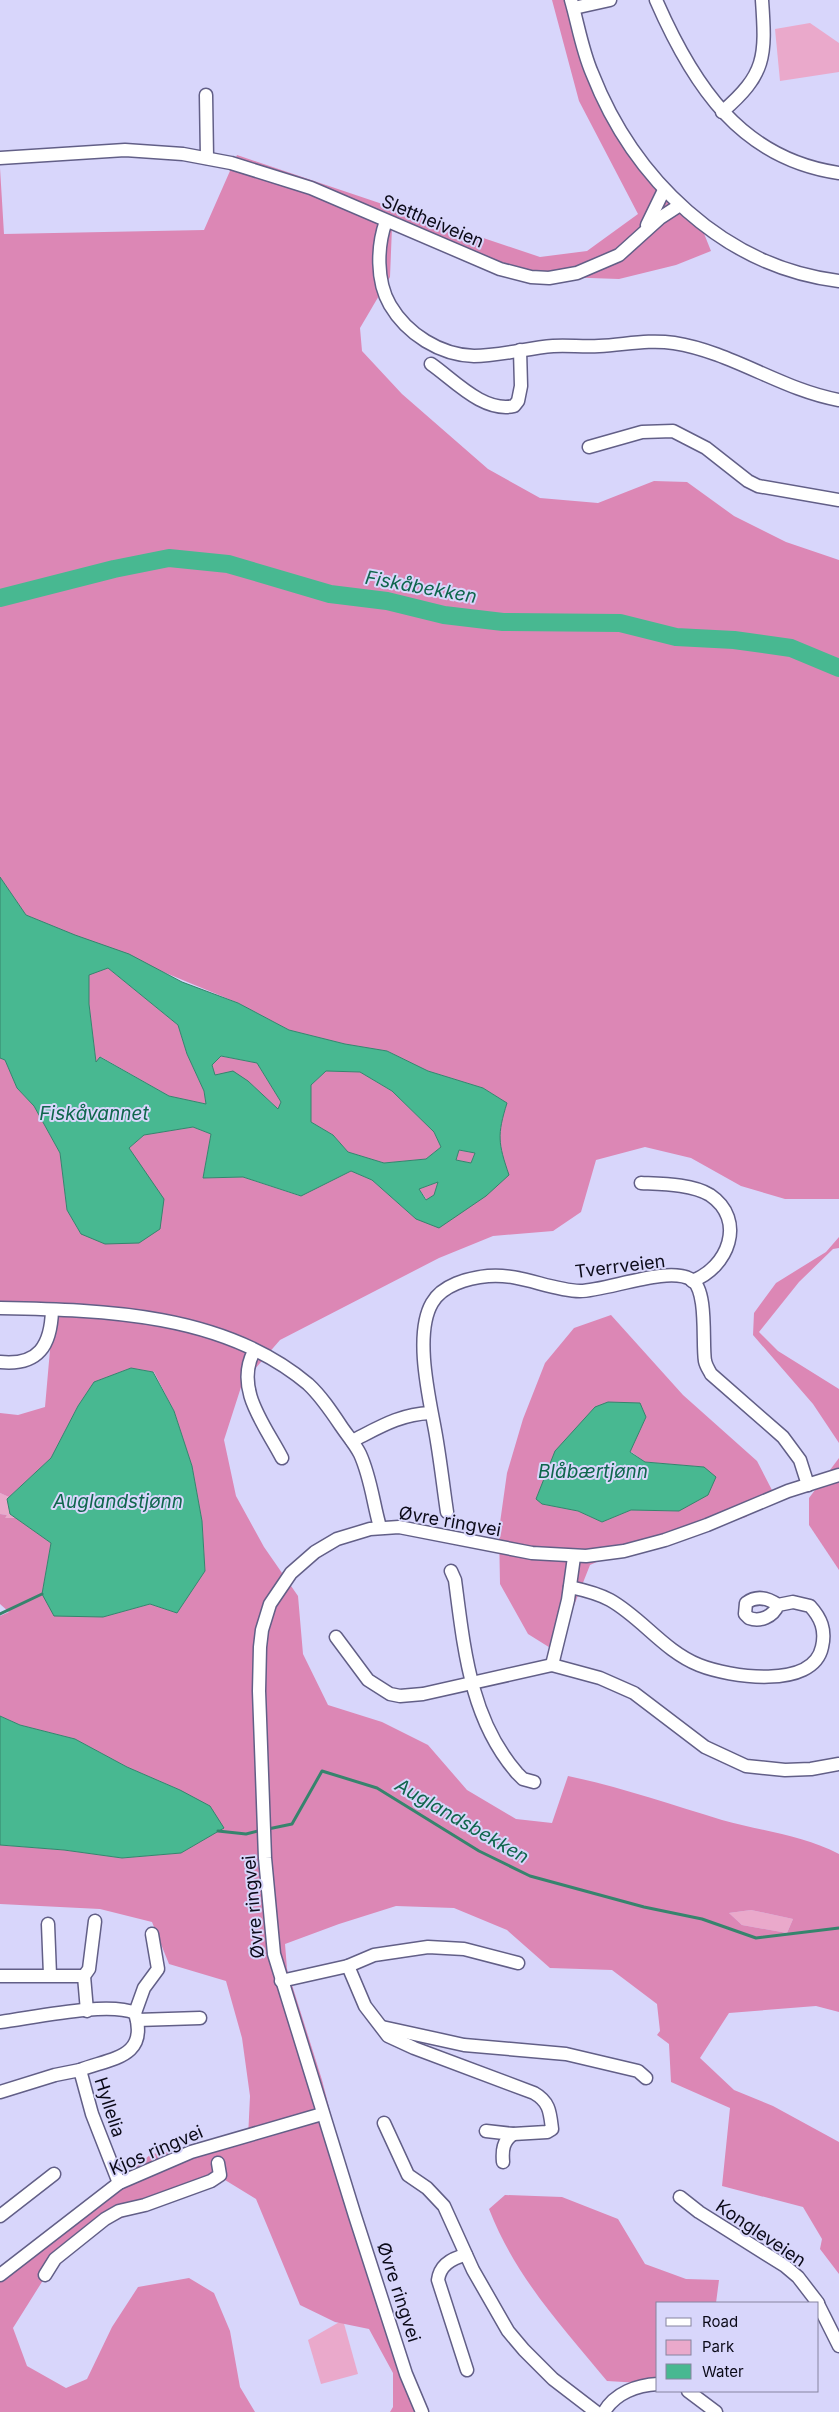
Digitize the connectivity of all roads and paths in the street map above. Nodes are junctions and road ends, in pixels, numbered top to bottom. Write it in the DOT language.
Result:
graph roads {
  1 [pos="610,0"];
  2 [pos="656,0"];
  3 [pos="762,0"];
  4 [pos="573,4"];
  5 [pos="206,95"];
  6 [pos="722,112"];
  7 [pos="0,158"];
  8 [pos="207,158"];
  9 [pos="839,173"];
  10 [pos="664,190"];
  11 [pos="680,205"];
  12 [pos="386,221"];
  13 [pos="640,236"];
  14 [pos="839,281"];
  15 [pos="520,350"];
  16 [pos="431,364"];
  17 [pos="839,400"];
  18 [pos="589,447"];
  19 [pos="839,500"];
  20 [pos="642,1183"];
  21 [pos="692,1280"];
  22 [pos="0,1308"];
  23 [pos="52,1310"];
  24 [pos="254,1351"];
  25 [pos="0,1362"];
  26 [pos="430,1413"];
  27 [pos="352,1441"];
  28 [pos="282,1458"];
  29 [pos="839,1475"];
  30 [pos="808,1486"];
  31 [pos="447,1512"];
  32 [pos="380,1527"];
  33 [pos="574,1556"];
  34 [pos="451,1571"];
  35 [pos="570,1587"];
  36 [pos="778,1606"];
  37 [pos="336,1637"];
  38 [pos="552,1664"];
  39 [pos="471,1682"];
  40 [pos="839,1764"];
  41 [pos="534,1782"];
  42 [pos="95,1922"];
  43 [pos="48,1924"];
  44 [pos="152,1934"];
  45 [pos="518,1963"];
  46 [pos="348,1966"];
  47 [pos="50,1975"];
  48 [pos="0,1976"];
  49 [pos="84,1976"];
  50 [pos="281,1981"];
  51 [pos="87,2011"];
  52 [pos="136,2017"];
  53 [pos="200,2018"];
  54 [pos="0,2022"];
  55 [pos="379,2027"];
  56 [pos="80,2070"];
  57 [pos="646,2078"];
  58 [pos="0,2092"];
  59 [pos="322,2114"];
  60 [pos="384,2123"];
  61 [pos="486,2131"];
  62 [pos="512,2134"];
  63 [pos="503,2162"];
  64 [pos="218,2163"];
  65 [pos="54,2174"];
  66 [pos="119,2183"];
  67 [pos="680,2197"];
  68 [pos="0,2216"];
  69 [pos="466,2255"];
  70 [pos="0,2274"];
  71 [pos="45,2275"];
  72 [pos="817,2302"];
  73 [pos="819,2305"];
  74 [pos="839,2346"];
  75 [pos="466,2370"];
  76 [pos="656,2384"];
  77 [pos="689,2392"];
  78 [pos="422,2412"];
  79 [pos="596,2412"];
  80 [pos="604,2412"];
  81 [pos="716,2412"];
  1 -- 4 [label="street"];
  2 -- 6 [label="street"];
  3 -- 6 [label="street"];
  4 -- 10 [label="street"];
  5 -- 8 [label="street"];
  6 -- 9 [label="street"];
  7 -- 8 [label="street, Slettheiveien"];
  8 -- 12 [label="street, Slettheiveien"];
  10 -- 11 [label="street"];
  10 -- 13 [label="street, Slettheiveien"];
  11 -- 13 [label="street, Slettheiveien"];
  11 -- 14 [label="street"];
  12 -- 13 [label="street, Slettheiveien"];
  12 -- 15 [label="street"];
  15 -- 16 [label="street"];
  15 -- 17 [label="street"];
  18 -- 19 [label="street"];
  20 -- 21 [label="street"];
  21 -- 26 [label="street, Tverrveien"];
  21 -- 30 [label="street"];
  22 -- 23 [label="street"];
  23 -- 24 [label="street"];
  23 -- 25 [label="street"];
  24 -- 27 [label="street"];
  24 -- 28 [label="street"];
  26 -- 27 [label="street"];
  26 -- 31 [label="street, Tverrveien"];
  27 -- 32 [label="street"];
  29 -- 30 [label="street, Øvre ringvei"];
  30 -- 33 [label="street, Øvre ringvei"];
  32 -- 33 [label="street, Øvre ringvei"];
  32 -- 50 [label="street, Øvre ringvei"];
  33 -- 35 [label="street"];
  34 -- 39 [label="street"];
  35 -- 36 [label="street"];
  35 -- 38 [label="street"];
  37 -- 39 [label="street"];
  38 -- 39 [label="street"];
  38 -- 40 [label="street"];
  39 -- 41 [label="street"];
  42 -- 49 [label="street"];
  43 -- 47 [label="street"];
  44 -- 52 [label="street, Hyllelia"];
  45 -- 46 [label="street"];
  46 -- 50 [label="street"];
  46 -- 55 [label="street"];
  47 -- 48 [label="street"];
  47 -- 49 [label="street"];
  49 -- 51 [label="street"];
  50 -- 59 [label="street, Øvre ringvei"];
  51 -- 52 [label="street"];
  51 -- 54 [label="street"];
  52 -- 53 [label="street"];
  52 -- 56 [label="street, Hyllelia"];
  55 -- 57 [label="street"];
  55 -- 62 [label="street"];
  56 -- 58 [label="street, Hyllelia"];
  56 -- 66 [label="street, Hyllelia"];
  59 -- 66 [label="street, Kjos ringvei"];
  59 -- 78 [label="street, Øvre ringvei"];
  60 -- 69 [label="street"];
  61 -- 62 [label="street"];
  62 -- 63 [label="street"];
  64 -- 71 [label="street, Kjos ringvei"];
  65 -- 68 [label="street"];
  66 -- 70 [label="street, Kjos ringvei"];
  67 -- 72 [label="street, Kongleveien"];
  69 -- 75 [label="street"];
  69 -- 79 [label="street"];
  73 -- 74 [label="street, Kongleveien"];
  76 -- 80 [label="street"];
  77 -- 81 [label="street"];
}
